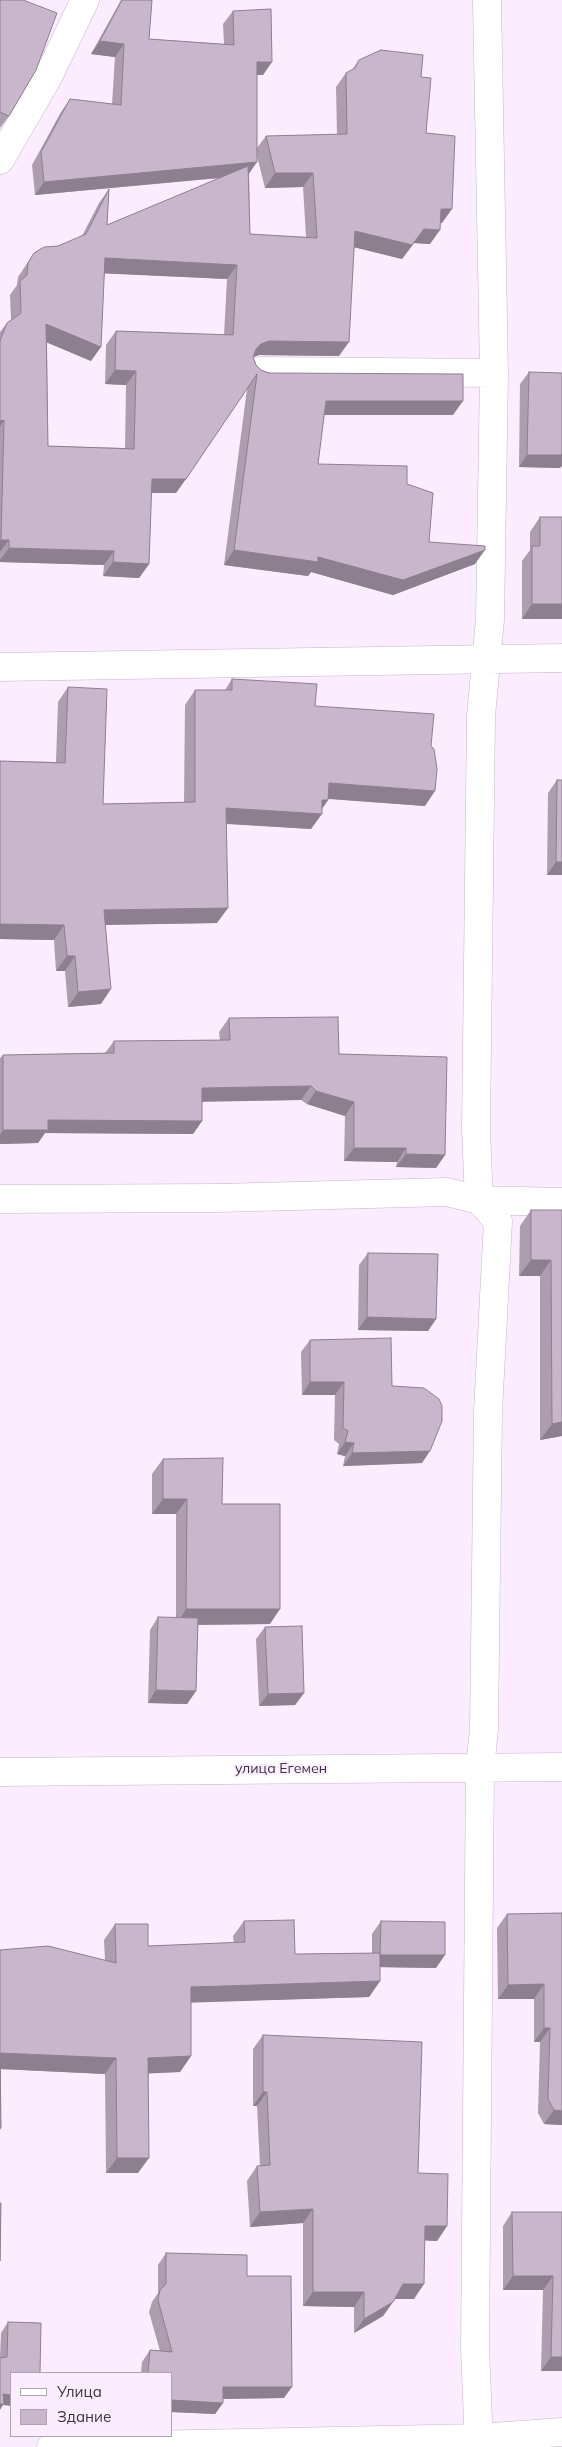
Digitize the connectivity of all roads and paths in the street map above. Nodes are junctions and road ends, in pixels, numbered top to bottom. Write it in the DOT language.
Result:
graph roads {
  1 [pos="85,0"];
  2 [pos="487,0"];
  3 [pos="0,160"];
  4 [pos="259,372"];
  5 [pos="494,373"];
  6 [pos="487,658"];
  7 [pos="562,658"];
  8 [pos="0,667"];
  9 [pos="0,1199"];
  10 [pos="479,1200"];
  11 [pos="562,1202"];
  12 [pos="562,1767"];
  13 [pos="480,1768"];
  14 [pos="0,1772"];
  15 [pos="562,2432"];
  16 [pos="479,2442"];
  17 [pos="51,2447"];
  1 -- 3 [label="street"];
  2 -- 5 [label="street"];
  4 -- 5 [label="street"];
  5 -- 6 [label="street"];
  6 -- 7 [label="street"];
  6 -- 8 [label="street"];
  6 -- 10 [label="street"];
  9 -- 10 [label="street"];
  10 -- 11 [label="street"];
  10 -- 13 [label="street"];
  12 -- 13 [label="street, улица Егемен"];
  13 -- 14 [label="street, улица Егемен"];
  13 -- 16 [label="street"];
  15 -- 16 [label="street"];
  16 -- 17 [label="street"];
}
